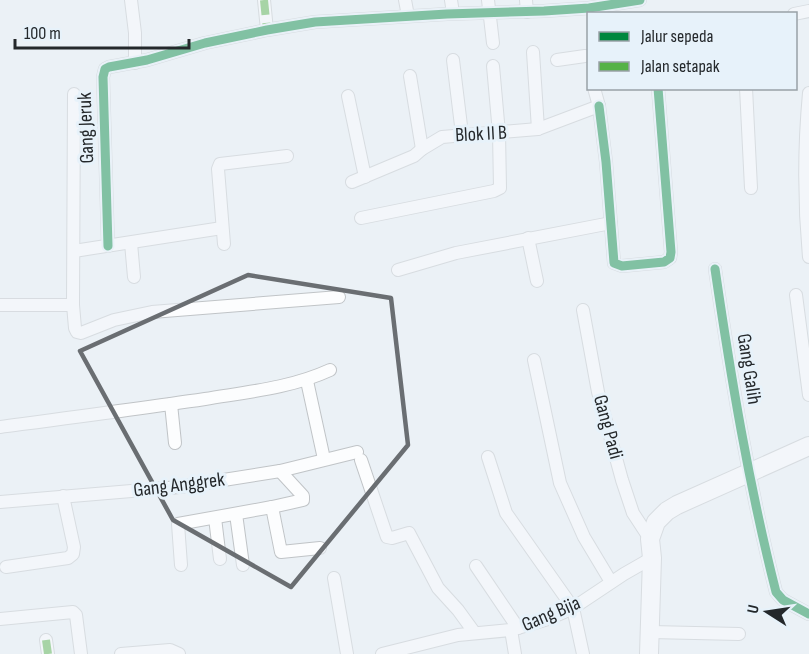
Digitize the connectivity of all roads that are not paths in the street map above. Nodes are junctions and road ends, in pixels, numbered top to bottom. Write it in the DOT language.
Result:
graph roads {
  1 [pos="131,0"];
  2 [pos="264,0"];
  3 [pos="405,0"];
  4 [pos="451,0"];
  5 [pos="640,0"];
  6 [pos="574,4"];
  7 [pos="489,6"];
  8 [pos="526,6"];
  9 [pos="590,11"];
  10 [pos="453,14"];
  11 [pos="408,16"];
  12 [pos="267,30"];
  13 [pos="493,43"];
  14 [pos="533,52"];
  15 [pos="587,55"];
  16 [pos="453,60"];
  17 [pos="557,60"];
  18 [pos="135,63"];
  19 [pos="493,66"];
  20 [pos="410,76"];
  21 [pos="594,90"];
  22 [pos="657,90"];
  23 [pos="746,90"];
  24 [pos="809,93"];
  25 [pos="74,94"];
  26 [pos="348,96"];
  27 [pos="598,106"];
  28 [pos="808,118"];
  29 [pos="538,129"];
  30 [pos="499,133"];
  31 [pos="462,135"];
  32 [pos="422,149"];
  33 [pos="287,156"];
  34 [pos="365,177"];
  35 [pos="352,182"];
  36 [pos="751,188"];
  37 [pos="361,218"];
  38 [pos="611,222"];
  39 [pos="222,228"];
  40 [pos="528,238"];
  41 [pos="131,243"];
  42 [pos="224,244"];
  43 [pos="108,246"];
  44 [pos="74,250"];
  45 [pos="809,257"];
  46 [pos="715,269"];
  47 [pos="398,270"];
  48 [pos="134,277"];
  49 [pos="537,281"];
  50 [pos="796,295"];
  51 [pos="339,297"];
  52 [pos="0,305"];
  53 [pos="73,305"];
  54 [pos="583,310"];
  55 [pos="534,360"];
  56 [pos="330,370"];
  57 [pos="307,381"];
  58 [pos="809,395"];
  59 [pos="171,404"];
  60 [pos="0,427"];
  61 [pos="175,443"];
  62 [pos="809,446"];
  63 [pos="488,457"];
  64 [pos="324,459"];
  65 [pos="280,471"];
  66 [pos="748,473"];
  67 [pos="63,496"];
  68 [pos="0,502"];
  69 [pos="272,507"];
  70 [pos="236,514"];
  71 [pos="215,518"];
  72 [pos="650,539"];
  73 [pos="320,548"];
  74 [pos="652,558"];
  75 [pos="220,559"];
  76 [pos="181,565"];
  77 [pos="243,565"];
  78 [pos="6,567"];
  79 [pos="476,567"];
  80 [pos="334,578"];
  81 [pos="612,582"];
  82 [pos="573,608"];
  83 [pos="809,614"];
  84 [pos="0,619"];
  85 [pos="515,629"];
  86 [pos="474,632"];
  87 [pos="651,632"];
  88 [pos="739,634"];
  89 [pos="46,640"];
  90 [pos="48,654"];
  91 [pos="81,654"];
  92 [pos="121,654"];
  93 [pos="179,654"];
  94 [pos="347,654"];
  95 [pos="382,654"];
  96 [pos="515,654"];
  97 [pos="582,654"];
  98 [pos="649,654"];
  1 -- 18 [label="street"];
  2 -- 12 [label="street"];
  3 -- 11 [label="street"];
  4 -- 10 [label="street"];
  5 -- 9 [label="street, Gang Jeruk"];
  6 -- 8 [label="street, Gang Jeruk"];
  6 -- 9 [label="street, Gang Jeruk"];
  7 -- 8 [label="street, Gang Jeruk"];
  7 -- 10 [label="street, Gang Jeruk"];
  7 -- 13 [label="street"];
  10 -- 11 [label="street, Gang Jeruk"];
  11 -- 12 [label="street, Gang Jeruk"];
  12 -- 18 [label="street, Gang Jeruk"];
  14 -- 29 [label="street"];
  15 -- 17 [label="street"];
  16 -- 31 [label="street"];
  18 -- 43 [label="street, Gang Jeruk"];
  19 -- 30 [label="street"];
  20 -- 32 [label="street"];
  21 -- 27 [label="street"];
  22 -- 38 [label="street"];
  23 -- 36 [label="street"];
  24 -- 28 [label="street"];
  25 -- 44 [label="street"];
  26 -- 34 [label="street"];
  27 -- 29 [label="street, Blok II B"];
  27 -- 38 [label="street"];
  28 -- 45 [label="street"];
  29 -- 30 [label="street, Blok II B"];
  30 -- 31 [label="street, Blok II B"];
  30 -- 37 [label="street"];
  31 -- 32 [label="street, Blok II B"];
  32 -- 34 [label="street, Blok II B"];
  33 -- 39 [label="street"];
  34 -- 35 [label="street, Blok II B"];
  38 -- 40 [label="street"];
  39 -- 41 [label="street"];
  39 -- 42 [label="street"];
  40 -- 47 [label="street"];
  40 -- 49 [label="street"];
  41 -- 43 [label="street"];
  41 -- 48 [label="street"];
  43 -- 44 [label="street"];
  44 -- 53 [label="street"];
  46 -- 66 [label="street, Gang Galih"];
  50 -- 58 [label="street"];
  51 -- 53 [label="street"];
  52 -- 53 [label="street"];
  54 -- 72 [label="street, Gang Padi"];
  55 -- 81 [label="street"];
  56 -- 57 [label="street"];
  57 -- 59 [label="street"];
  57 -- 64 [label="street"];
  59 -- 60 [label="street"];
  59 -- 61 [label="street"];
  62 -- 66 [label="street"];
  63 -- 82 [label="street"];
  64 -- 65 [label="street, Gang Anggrek"];
  64 -- 86 [label="street, Gang Anggrek"];
  65 -- 67 [label="street, Gang Anggrek"];
  65 -- 69 [label="street"];
  66 -- 72 [label="street"];
  66 -- 83 [label="street, Gang Galih"];
  67 -- 68 [label="street, Gang Anggrek"];
  67 -- 78 [label="street"];
  69 -- 70 [label="street"];
  69 -- 73 [label="street"];
  70 -- 71 [label="street"];
  70 -- 77 [label="street"];
  71 -- 75 [label="street"];
  71 -- 76 [label="street"];
  72 -- 74 [label="street"];
  74 -- 81 [label="street, Gang Bija"];
  74 -- 87 [label="street"];
  79 -- 85 [label="street"];
  80 -- 94 [label="street"];
  81 -- 82 [label="street, Gang Bija"];
  82 -- 85 [label="street, Gang Bija"];
  82 -- 97 [label="street"];
  84 -- 91 [label="street"];
  85 -- 86 [label="street, Gang Bija"];
  85 -- 96 [label="street"];
  86 -- 95 [label="street, Gang Bija"];
  87 -- 88 [label="street"];
  87 -- 98 [label="street"];
  89 -- 90 [label="street"];
  92 -- 93 [label="street"];
}
